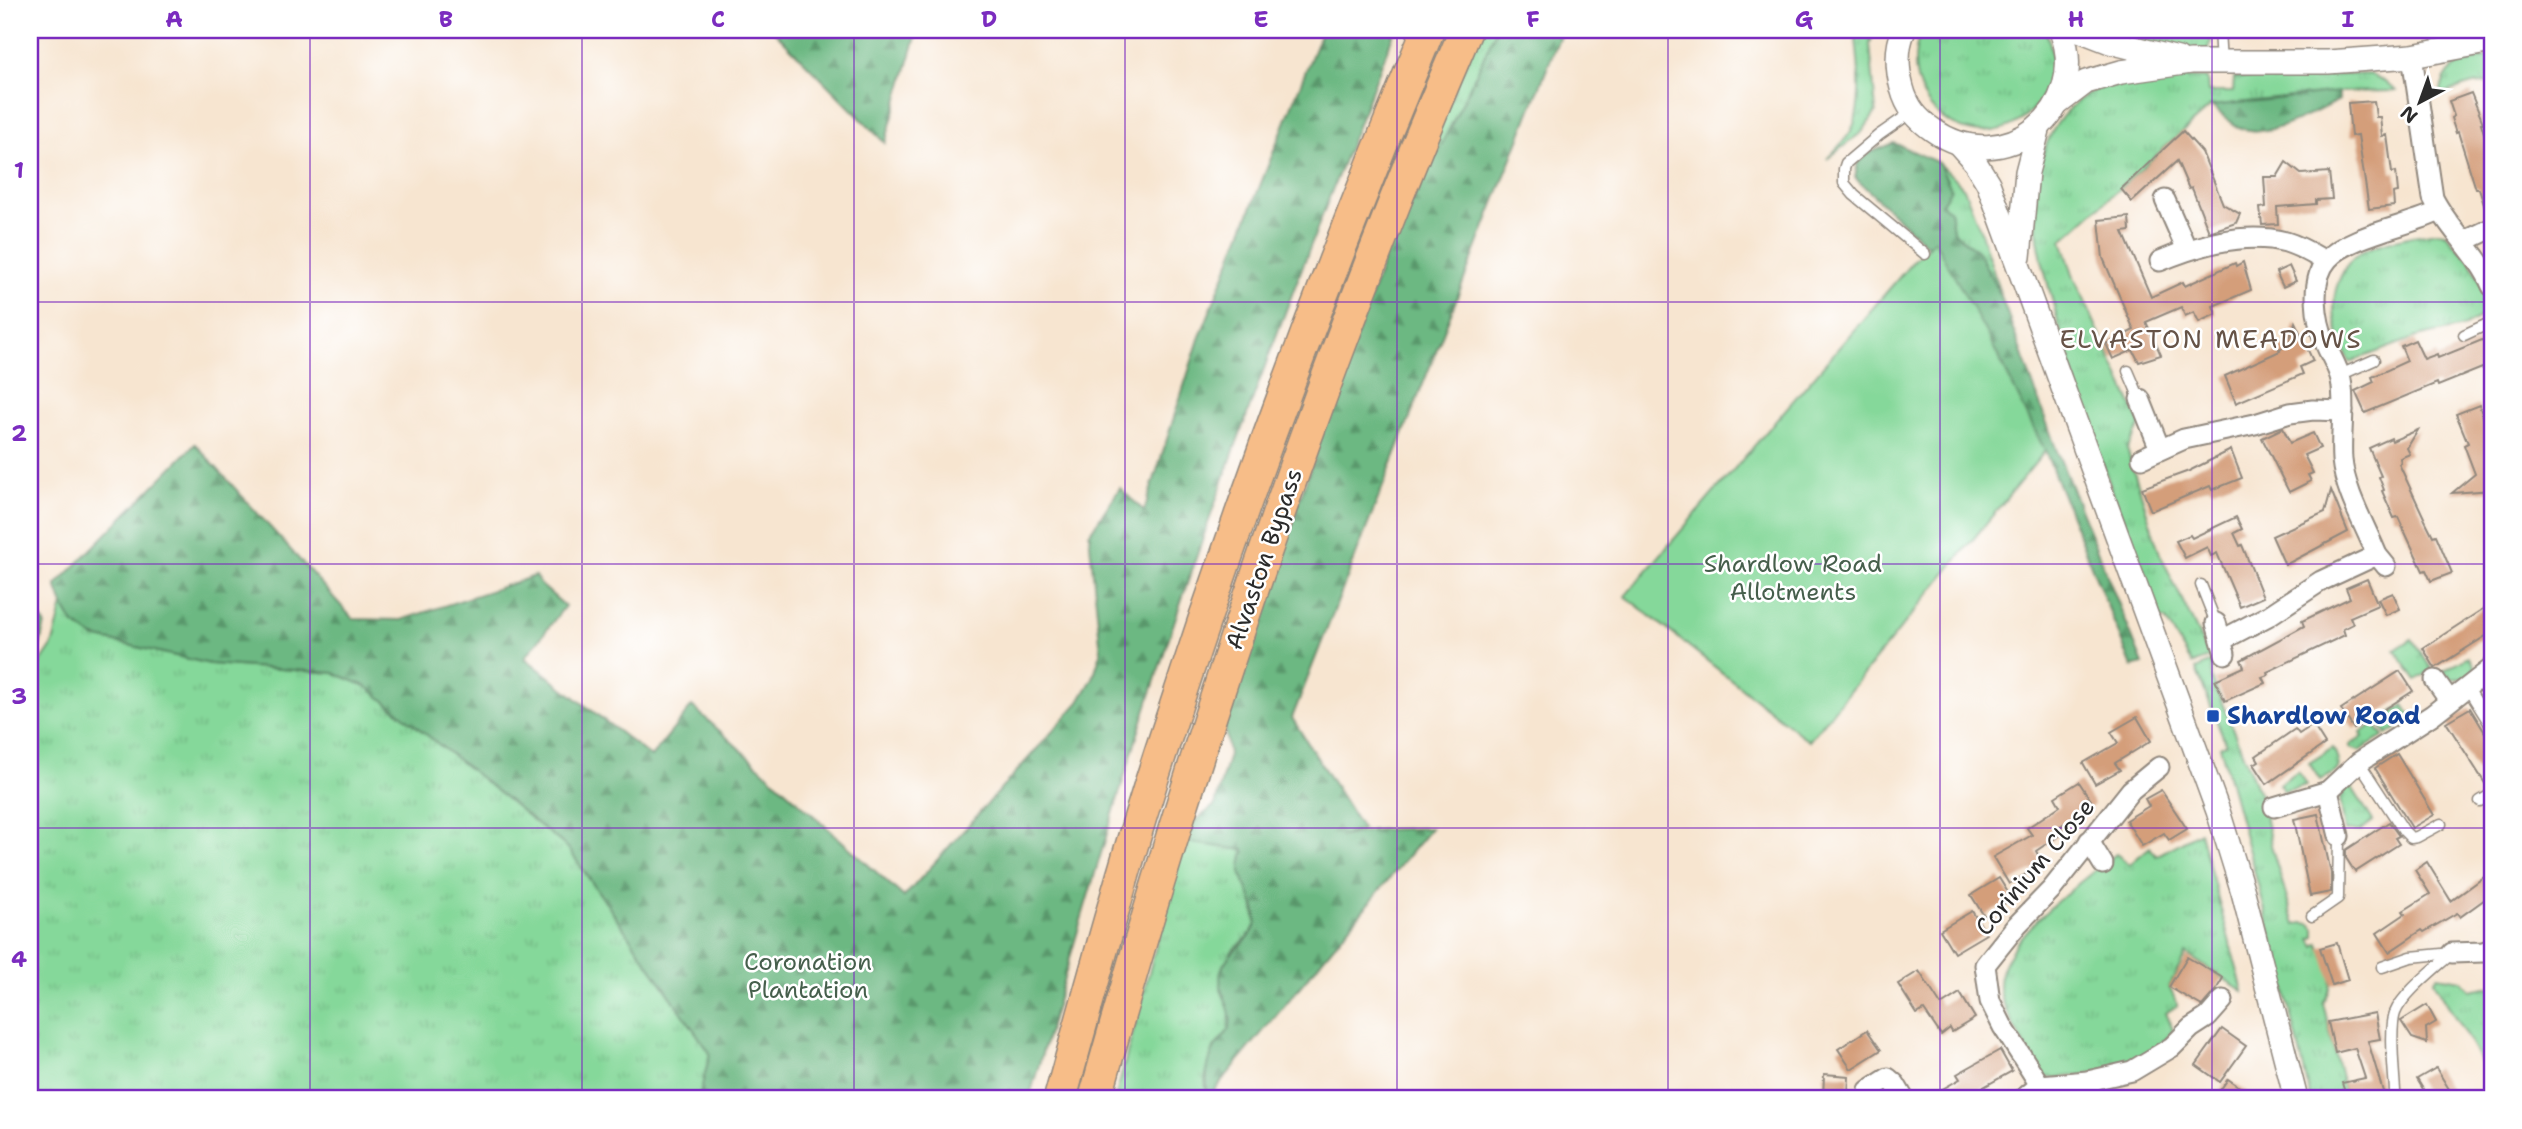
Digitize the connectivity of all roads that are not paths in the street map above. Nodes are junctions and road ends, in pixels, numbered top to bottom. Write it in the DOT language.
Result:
graph roads {
  1 [pos="1428,30"];
  2 [pos="1466,30"];
  3 [pos="1904,30"];
  4 [pos="2061,30"];
  5 [pos="2079,30"];
  6 [pos="2219,30"];
  7 [pos="2492,41"];
  8 [pos="2412,56"];
  9 [pos="2191,62"];
  10 [pos="2221,64"];
  11 [pos="2057,104"];
  12 [pos="1913,111"];
  13 [pos="2039,126"];
  14 [pos="1959,144"];
  15 [pos="2165,201"];
  16 [pos="2440,211"];
  17 [pos="2492,228"];
  18 [pos="2465,241"];
  19 [pos="2187,250"];
  20 [pos="1924,254"];
  21 [pos="2160,261"];
  22 [pos="2325,261"];
  23 [pos="2019,263"];
  24 [pos="2492,286"];
  25 [pos="2492,322"];
  26 [pos="2464,335"];
  27 [pos="2374,360"];
  28 [pos="2128,371"];
  29 [pos="2340,375"];
  30 [pos="2140,399"];
  31 [pos="2343,411"];
  32 [pos="2201,585"];
  33 [pos="2221,639"];
  34 [pos="2492,668"];
  35 [pos="2435,680"];
  36 [pos="2466,686"];
  37 [pos="2449,701"];
  38 [pos="2492,727"];
  39 [pos="2359,762"];
  40 [pos="2159,767"];
  41 [pos="2328,791"];
  42 [pos="2492,794"];
  43 [pos="2480,802"];
  44 [pos="2273,807"];
  45 [pos="2441,824"];
  46 [pos="2339,836"];
  47 [pos="2089,841"];
  48 [pos="2103,864"];
  49 [pos="2312,916"];
  50 [pos="2492,949"];
  51 [pos="2452,953"];
  52 [pos="2382,967"];
  53 [pos="2223,1000"];
  54 [pos="2040,1085"];
  55 [pos="1869,1090"];
  56 [pos="2090,1090"];
  57 [pos="2395,1091"];
  58 [pos="1060,1099"];
  59 [pos="1095,1099"];
  60 [pos="1904,1099"];
  61 [pos="2024,1099"];
  62 [pos="2296,1099"];
  1 -- 58 [label="highway, Alvaston Bypass"];
  2 -- 59 [label="highway, Alvaston Bypass"];
  3 -- 12 [label="street"];
  4 -- 11 [label="street"];
  5 -- 9 [label="street"];
  6 -- 10 [label="lane"];
  7 -- 8 [label="street"];
  8 -- 10 [label="street"];
  8 -- 16 [label="street"];
  9 -- 10 [label="street"];
  9 -- 11 [label="street"];
  11 -- 13 [label="street"];
  12 -- 14 [label="street"];
  12 -- 20 [label="lane"];
  13 -- 14 [label="street"];
  13 -- 23 [label="street"];
  14 -- 23 [label="street"];
  15 -- 19 [label="street"];
  16 -- 18 [label="street"];
  16 -- 22 [label="street"];
  17 -- 18 [label="street"];
  18 -- 24 [label="street"];
  19 -- 21 [label="street"];
  19 -- 22 [label="street"];
  22 -- 29 [label="street"];
  23 -- 62 [label="street"];
  25 -- 26 [label="lane"];
  27 -- 29 [label="lane"];
  28 -- 30 [label="lane"];
  29 -- 31 [label="street"];
  30 -- 31 [label="street"];
  31 -- 33 [label="street"];
  32 -- 33 [label="lane"];
  34 -- 36 [label="street"];
  35 -- 37 [label="street"];
  36 -- 37 [label="street"];
  36 -- 38 [label="lane"];
  37 -- 39 [label="street"];
  39 -- 41 [label="street"];
  39 -- 45 [label="lane"];
  40 -- 47 [label="street, Corinium Close"];
  41 -- 44 [label="street"];
  41 -- 46 [label="street"];
  42 -- 43 [label="lane"];
  46 -- 49 [label="lane"];
  47 -- 48 [label="street"];
  47 -- 54 [label="street, Corinium Close"];
  50 -- 51 [label="street"];
  51 -- 52 [label="lane"];
  51 -- 57 [label="lane"];
  53 -- 56 [label="street"];
  54 -- 56 [label="street"];
  54 -- 61 [label="street"];
  55 -- 60 [label="street"];
}
